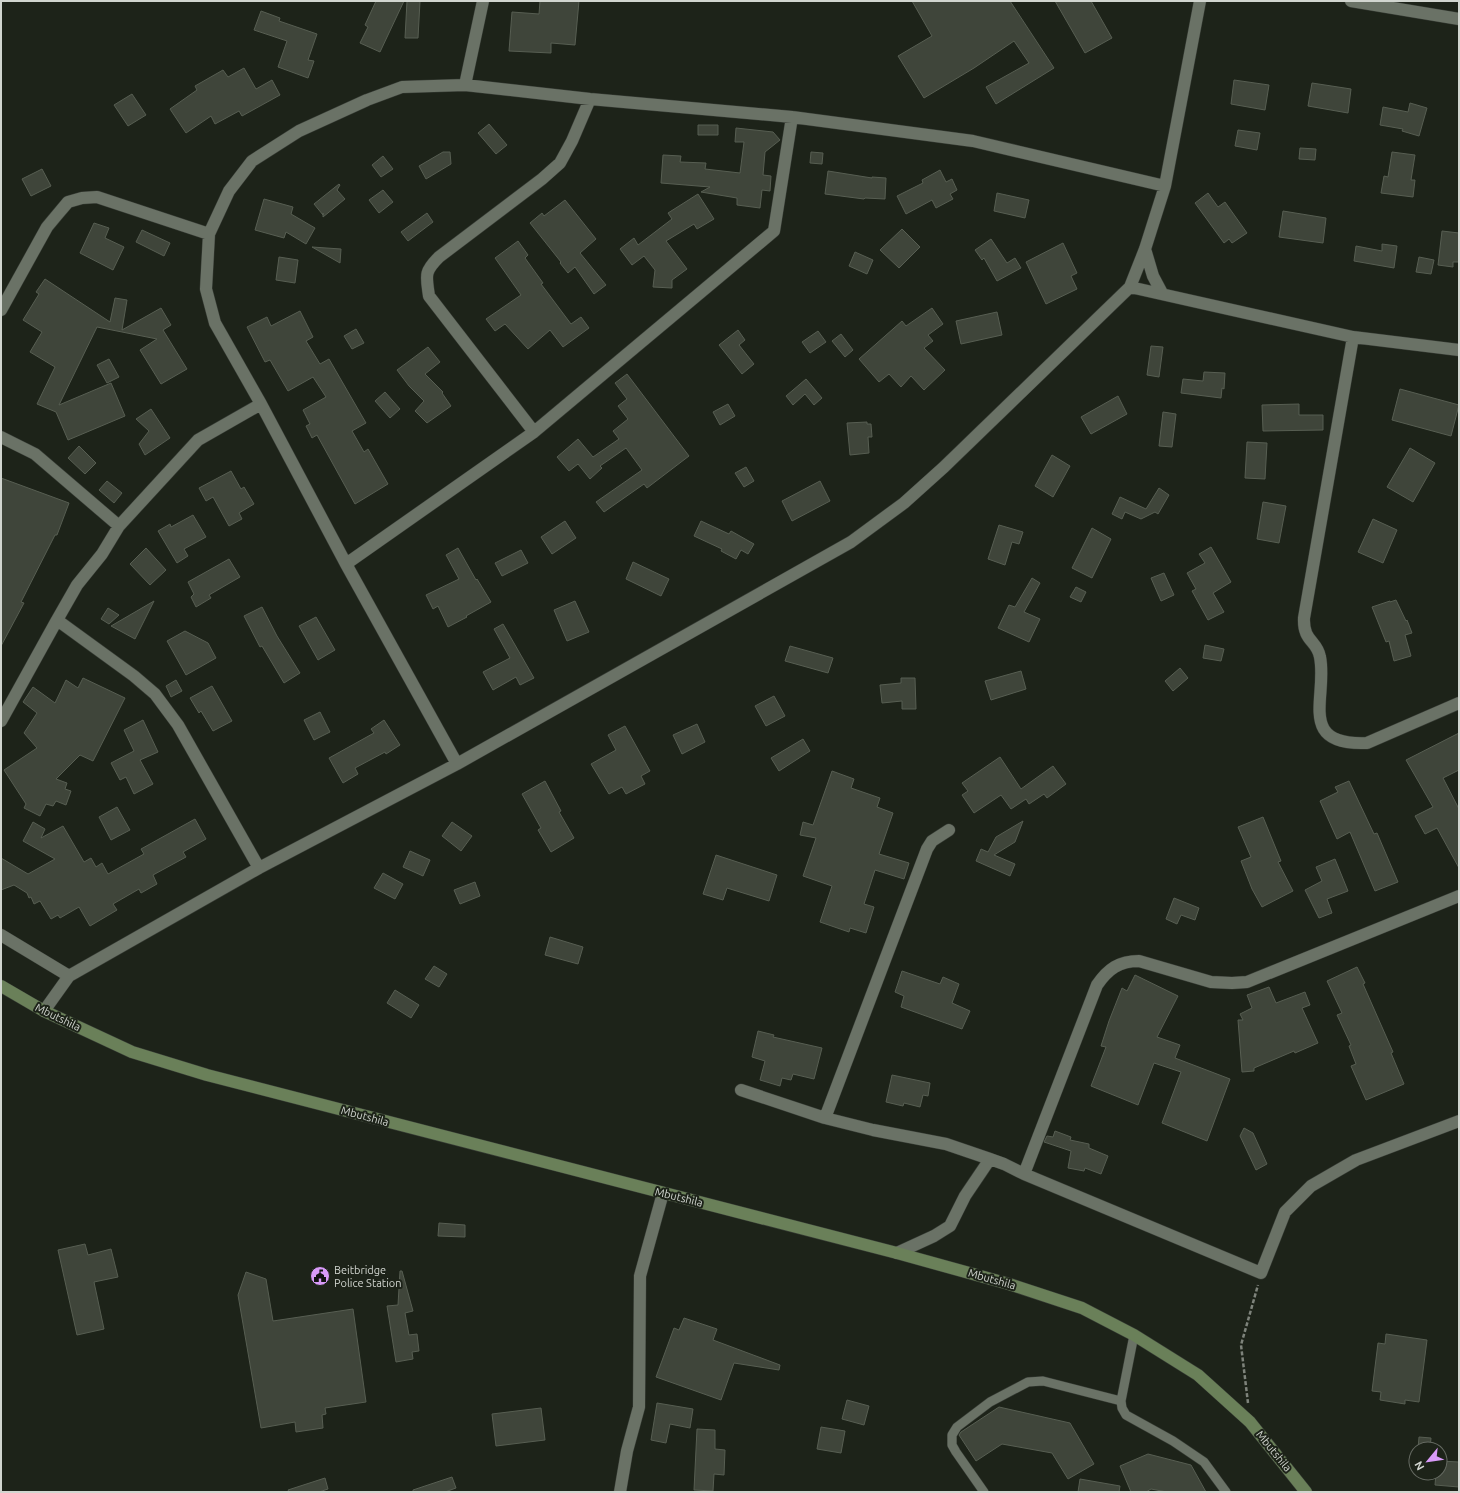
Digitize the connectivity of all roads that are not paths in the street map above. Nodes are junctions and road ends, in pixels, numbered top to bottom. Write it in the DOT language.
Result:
graph roads {
  1 [pos="482,1"];
  2 [pos="1200,1"];
  3 [pos="1351,1"];
  4 [pos="1459,19"];
  5 [pos="465,85"];
  6 [pos="590,99"];
  7 [pos="792,117"];
  8 [pos="1164,186"];
  9 [pos="209,234"];
  10 [pos="1145,249"];
  11 [pos="1130,286"];
  12 [pos="1162,293"];
  13 [pos="1,310"];
  14 [pos="1353,337"];
  15 [pos="1459,350"];
  16 [pos="261,404"];
  17 [pos="534,432"];
  18 [pos="1,437"];
  19 [pos="119,526"];
  20 [pos="346,564"];
  21 [pos="57,620"];
  22 [pos="1459,703"];
  23 [pos="1,721"];
  24 [pos="457,764"];
  25 [pos="949,830"];
  26 [pos="259,868"];
  27 [pos="1459,896"];
  28 [pos="1,935"];
  29 [pos="69,976"];
  30 [pos="1,986"];
  31 [pos="44,1011"];
  32 [pos="741,1090"];
  33 [pos="825,1118"];
  34 [pos="1459,1121"];
  35 [pos="990,1159"];
  36 [pos="1024,1174"];
  37 [pos="663,1193"];
  38 [pos="897,1253"];
  39 [pos="1134,1335"];
  40 [pos="1121,1401"];
  41 [pos="620,1492"];
  42 [pos="984,1492"];
  43 [pos="1226,1492"];
  44 [pos="1306,1492"];
  1 -- 5 [label="street"];
  2 -- 8 [label="street"];
  3 -- 4 [label="street"];
  5 -- 6 [label="street"];
  5 -- 9 [label="street"];
  6 -- 7 [label="street"];
  6 -- 17 [label="street"];
  7 -- 8 [label="street"];
  7 -- 17 [label="street"];
  8 -- 10 [label="street"];
  9 -- 13 [label="street"];
  9 -- 16 [label="street"];
  10 -- 11 [label="street"];
  10 -- 12 [label="street"];
  11 -- 12 [label="street"];
  11 -- 24 [label="street"];
  12 -- 14 [label="street"];
  14 -- 15 [label="street"];
  14 -- 22 [label="street"];
  16 -- 19 [label="street"];
  16 -- 20 [label="street"];
  17 -- 20 [label="street"];
  18 -- 19 [label="street"];
  19 -- 21 [label="street"];
  20 -- 24 [label="street"];
  21 -- 23 [label="street"];
  21 -- 26 [label="street"];
  24 -- 26 [label="street"];
  25 -- 33 [label="street"];
  26 -- 29 [label="street"];
  27 -- 36 [label="street"];
  28 -- 29 [label="street"];
  29 -- 31 [label="street"];
  30 -- 31 [label="street, Mbutshila"];
  31 -- 37 [label="street, Mbutshila"];
  32 -- 33 [label="street"];
  33 -- 35 [label="street"];
  34 -- 36 [label="street"];
  35 -- 36 [label="street"];
  35 -- 38 [label="street"];
  37 -- 38 [label="street, Mbutshila"];
  37 -- 41 [label="street"];
  38 -- 39 [label="street, Mbutshila"];
  39 -- 40 [label="lane"];
  39 -- 44 [label="street, Mbutshila"];
  40 -- 42 [label="lane"];
  40 -- 43 [label="lane"];
}
